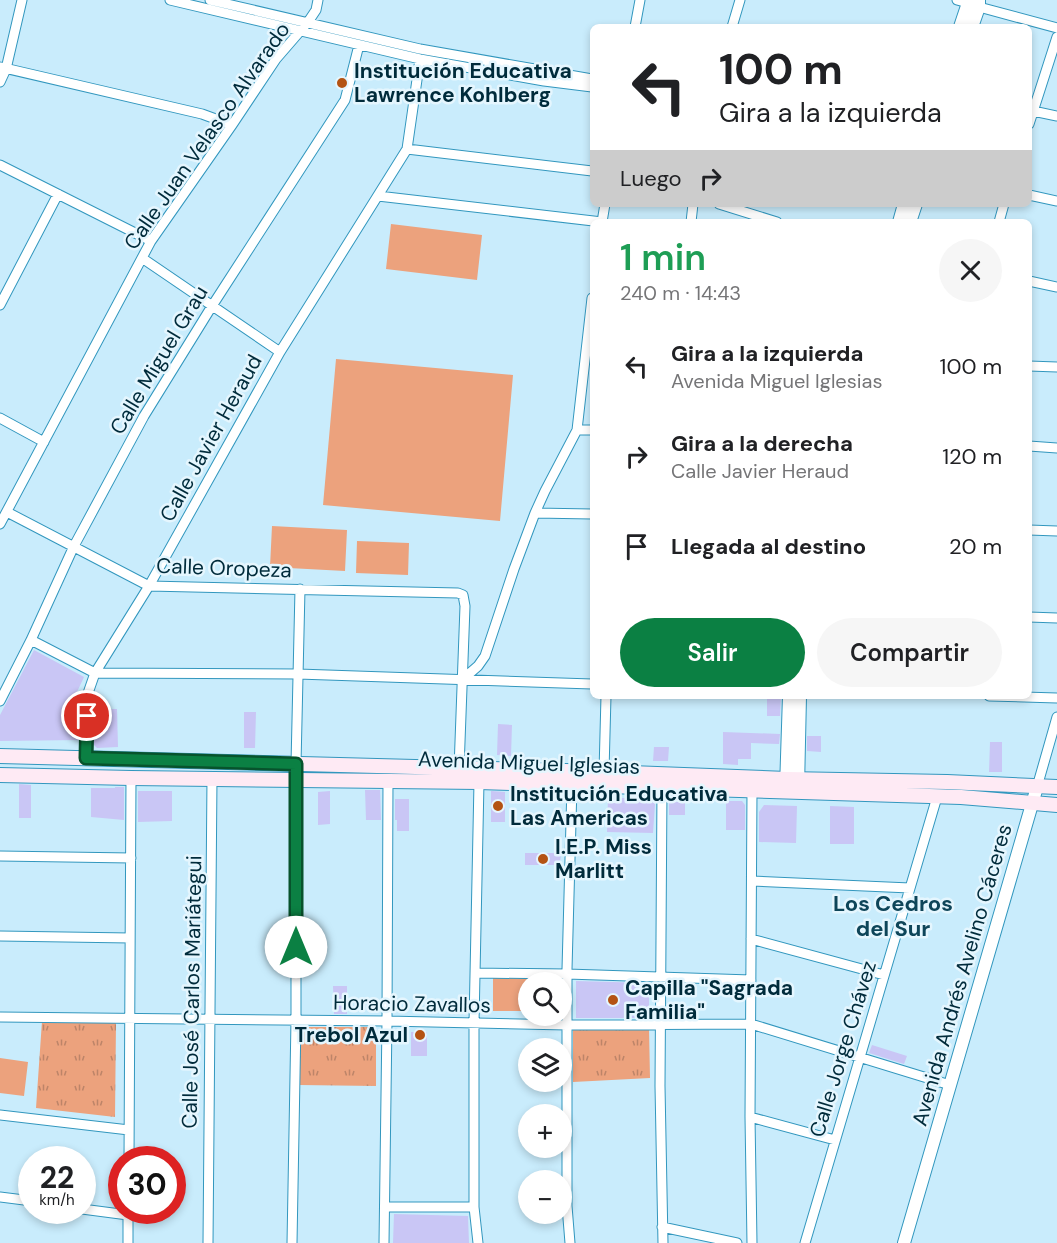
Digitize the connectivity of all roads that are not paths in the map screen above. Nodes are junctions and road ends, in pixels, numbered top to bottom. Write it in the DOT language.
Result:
graph roads {
  1 [pos="22,0"];
  2 [pos="170,0"];
  3 [pos="318,0"];
  4 [pos="640,0"];
  5 [pos="740,0"];
  6 [pos="216,1"];
  7 [pos="970,2"];
  8 [pos="308,22"];
  9 [pos="636,24"];
  10 [pos="733,24"];
  11 [pos="961,24"];
  12 [pos="972,24"];
  13 [pos="1057,28"];
  14 [pos="300,30"];
  15 [pos="1057,37"];
  16 [pos="359,45"];
  17 [pos="420,59"];
  18 [pos="3,68"];
  19 [pos="590,79"];
  20 [pos="0,82"];
  21 [pos="590,87"];
  22 [pos="1033,111"];
  23 [pos="1032,114"];
  24 [pos="1057,116"];
  25 [pos="232,125"];
  26 [pos="407,149"];
  27 [pos="0,165"];
  28 [pos="590,171"];
  29 [pos="58,195"];
  30 [pos="378,196"];
  31 [pos="1032,196"];
  32 [pos="1057,201"];
  33 [pos="749,208"];
  34 [pos="771,219"];
  35 [pos="590,221"];
  36 [pos="151,241"];
  37 [pos="142,258"];
  38 [pos="1032,282"];
  39 [pos="1057,287"];
  40 [pos="0,305"];
  41 [pos="212,306"];
  42 [pos="590,316"];
  43 [pos="280,352"];
  44 [pos="1032,366"];
  45 [pos="1057,367"];
  46 [pos="0,417"];
  47 [pos="577,430"];
  48 [pos="590,430"];
  49 [pos="44,441"];
  50 [pos="1032,446"];
  51 [pos="1057,448"];
  52 [pos="7,512"];
  53 [pos="535,513"];
  54 [pos="590,514"];
  55 [pos="0,524"];
  56 [pos="1032,530"];
  57 [pos="1057,531"];
  58 [pos="74,546"];
  59 [pos="149,586"];
  60 [pos="300,589"];
  61 [pos="1032,617"];
  62 [pos="1057,618"];
  63 [pos="31,640"];
  64 [pos="95,673"];
  65 [pos="298,674"];
  66 [pos="463,679"];
  67 [pos="590,684"];
  68 [pos="1032,697"];
  69 [pos="1057,698"];
  70 [pos="606,699"];
  71 [pos="789,699"];
  72 [pos="800,699"];
  73 [pos="0,701"];
  74 [pos="1057,717"];
  75 [pos="0,756"];
  76 [pos="86,758"];
  77 [pos="296,764"];
  78 [pos="459,769"];
  79 [pos="604,772"];
  80 [pos="0,775"];
  81 [pos="131,778"];
  82 [pos="212,778"];
  83 [pos="296,780"];
  84 [pos="388,780"];
  85 [pos="479,782"];
  86 [pos="572,785"];
  87 [pos="792,786"];
  88 [pos="1037,787"];
  89 [pos="662,788"];
  90 [pos="1057,788"];
  91 [pos="752,791"];
  92 [pos="937,797"];
  93 [pos="1032,802"];
  94 [pos="1057,805"];
  95 [pos="0,856"];
  96 [pos="131,858"];
  97 [pos="752,881"];
  98 [pos="910,888"];
  99 [pos="0,936"];
  100 [pos="130,938"];
  101 [pos="751,939"];
  102 [pos="567,972"];
  103 [pos="476,973"];
  104 [pos="518,973"];
  105 [pos="572,974"];
  106 [pos="884,975"];
  107 [pos="660,977"];
  108 [pos="751,980"];
  109 [pos="0,1017"];
  110 [pos="129,1018"];
  111 [pos="210,1019"];
  112 [pos="296,1020"];
  113 [pos="387,1021"];
  114 [pos="474,1023"];
  115 [pos="518,1024"];
  116 [pos="751,1024"];
  117 [pos="572,1025"];
  118 [pos="660,1025"];
  119 [pos="567,1026"];
  120 [pos="860,1057"];
  121 [pos="950,1085"];
  122 [pos="0,1115"];
  123 [pos="750,1117"];
  124 [pos="129,1130"];
  125 [pos="835,1140"];
  126 [pos="129,1146"];
  127 [pos="0,1197"];
  128 [pos="18,1200"];
  129 [pos="385,1208"];
  130 [pos="474,1208"];
  131 [pos="128,1224"];
  132 [pos="662,1227"];
  133 [pos="128,1243"];
  134 [pos="208,1243"];
  135 [pos="292,1243"];
  136 [pos="384,1243"];
  137 [pos="478,1243"];
  138 [pos="570,1243"];
  139 [pos="663,1243"];
  140 [pos="737,1243"];
  141 [pos="752,1243"];
  142 [pos="805,1243"];
  143 [pos="903,1243"];
  1 -- 18 [label="street"];
  2 -- 14 [label="street"];
  3 -- 8 [label="street"];
  4 -- 9 [label="street"];
  5 -- 10 [label="street"];
  6 -- 8 [label="street"];
  7 -- 11 [label="street"];
  7 -- 12 [label="street"];
  7 -- 13 [label="street"];
  8 -- 14 [label="street, Calle Juan Velasco Alvarado"];
  8 -- 19 [label="street"];
  14 -- 16 [label="street"];
  14 -- 25 [label="street, Calle Juan Velasco Alvarado"];
  15 -- 22 [label="street"];
  16 -- 17 [label="street"];
  16 -- 41 [label="street, Calle Miguel Grau"];
  17 -- 21 [label="street"];
  17 -- 26 [label="street"];
  18 -- 20 [label="street"];
  18 -- 25 [label="street"];
  22 -- 23 [label="street"];
  22 -- 24 [label="street"];
  25 -- 36 [label="street, Calle Juan Velasco Alvarado"];
  26 -- 28 [label="street"];
  26 -- 30 [label="street, Calle Javier Heraud"];
  27 -- 29 [label="street"];
  29 -- 36 [label="street"];
  29 -- 40 [label="street"];
  30 -- 35 [label="street"];
  30 -- 43 [label="street, Calle Javier Heraud"];
  31 -- 32 [label="street"];
  33 -- 34 [label="street"];
  36 -- 37 [label="street, Calle Juan Velasco Alvarado"];
  37 -- 41 [label="street"];
  37 -- 49 [label="street, Calle Juan Velasco Alvarado"];
  38 -- 39 [label="street"];
  41 -- 43 [label="street"];
  41 -- 58 [label="street, Calle Miguel Grau"];
  42 -- 47 [label="street"];
  43 -- 59 [label="street, Calle Javier Heraud"];
  44 -- 45 [label="street"];
  46 -- 49 [label="street"];
  47 -- 48 [label="street"];
  47 -- 53 [label="street"];
  49 -- 52 [label="street, Calle Juan Velasco Alvarado"];
  50 -- 51 [label="street"];
  52 -- 55 [label="street, Calle Juan Velasco Alvarado"];
  52 -- 58 [label="street, Calle Oropeza"];
  53 -- 54 [label="street"];
  53 -- 66 [label="street"];
  56 -- 57 [label="street"];
  58 -- 59 [label="street, Calle Oropeza"];
  58 -- 63 [label="street, Calle Miguel Grau"];
  59 -- 60 [label="street, Calle Oropeza"];
  59 -- 64 [label="street, Calle Javier Heraud"];
  60 -- 65 [label="street"];
  60 -- 66 [label="street, Calle Oropeza"];
  61 -- 62 [label="street"];
  63 -- 64 [label="street"];
  63 -- 73 [label="street, Calle Miguel Grau"];
  64 -- 65 [label="street"];
  64 -- 76 [label="street, Calle Javier Heraud"];
  65 -- 66 [label="street"];
  65 -- 77 [label="street"];
  66 -- 67 [label="street"];
  66 -- 78 [label="street"];
  68 -- 69 [label="street"];
  70 -- 79 [label="street"];
  71 -- 87 [label="street"];
  72 -- 87 [label="street"];
  74 -- 88 [label="street, Avenida Andrés Avelino Cáceres"];
  75 -- 76 [label="main road, Avenida Miguel Iglesias"];
  76 -- 77 [label="main road, Avenida Miguel Iglesias"];
  77 -- 78 [label="main road, Avenida Miguel Iglesias"];
  77 -- 83 [label="street"];
  78 -- 79 [label="main road, Avenida Miguel Iglesias"];
  79 -- 87 [label="main road, Avenida Miguel Iglesias"];
  80 -- 81 [label="main road, Avenida Miguel Iglesias"];
  81 -- 82 [label="main road, Avenida Miguel Iglesias"];
  81 -- 96 [label="street"];
  82 -- 83 [label="main road, Avenida Miguel Iglesias"];
  82 -- 111 [label="street, Calle José Carlos Mariátegui"];
  83 -- 84 [label="main road, Avenida Miguel Iglesias"];
  83 -- 112 [label="street"];
  84 -- 85 [label="main road, Avenida Miguel Iglesias"];
  84 -- 113 [label="street"];
  85 -- 86 [label="main road, Avenida Miguel Iglesias"];
  85 -- 103 [label="street"];
  86 -- 89 [label="main road, Avenida Miguel Iglesias"];
  86 -- 102 [label="street"];
  87 -- 88 [label="main road, Avenida Miguel Iglesias"];
  87 -- 91 [label="main road, Avenida Miguel Iglesias"];
  87 -- 92 [label="main road, Avenida Miguel Iglesias"];
  88 -- 90 [label="main road, Avenida Miguel Iglesias"];
  88 -- 93 [label="street, Avenida Andrés Avelino Cáceres"];
  89 -- 91 [label="main road, Avenida Miguel Iglesias"];
  89 -- 107 [label="street"];
  91 -- 97 [label="street"];
  92 -- 93 [label="main road, Avenida Miguel Iglesias"];
  92 -- 98 [label="street, Calle Jorge Chávez"];
  93 -- 94 [label="main road, Avenida Miguel Iglesias"];
  93 -- 121 [label="street, Avenida Andrés Avelino Cáceres"];
  95 -- 96 [label="street"];
  96 -- 100 [label="street"];
  97 -- 98 [label="street"];
  97 -- 101 [label="street"];
  98 -- 106 [label="street, Calle Jorge Chávez"];
  99 -- 100 [label="street"];
  100 -- 110 [label="street"];
  101 -- 106 [label="street"];
  101 -- 108 [label="street"];
  103 -- 104 [label="street"];
  103 -- 114 [label="street"];
  105 -- 107 [label="street"];
  106 -- 120 [label="street, Calle Jorge Chávez"];
  107 -- 108 [label="street"];
  107 -- 118 [label="street"];
  108 -- 116 [label="street"];
  109 -- 110 [label="street, Horacio Zavallos"];
  110 -- 111 [label="street, Horacio Zavallos"];
  110 -- 124 [label="street"];
  111 -- 112 [label="street, Horacio Zavallos"];
  111 -- 134 [label="street, Calle José Carlos Mariátegui"];
  112 -- 113 [label="street, Horacio Zavallos"];
  112 -- 135 [label="street"];
  113 -- 114 [label="street, Horacio Zavallos"];
  113 -- 129 [label="street"];
  114 -- 115 [label="street, Horacio Zavallos"];
  114 -- 130 [label="street"];
  116 -- 118 [label="street, Horacio Zavallos"];
  116 -- 120 [label="street, Horacio Zavallos"];
  116 -- 123 [label="street"];
  117 -- 118 [label="street, Horacio Zavallos"];
  118 -- 132 [label="street"];
  119 -- 138 [label="street"];
  120 -- 121 [label="street, Horacio Zavallos"];
  120 -- 125 [label="street, Calle Jorge Chávez"];
  121 -- 143 [label="street, Avenida Andrés Avelino Cáceres"];
  122 -- 124 [label="street"];
  123 -- 125 [label="street"];
  123 -- 141 [label="street"];
  124 -- 126 [label="street"];
  125 -- 142 [label="street, Calle Jorge Chávez"];
  127 -- 128 [label="street"];
  129 -- 130 [label="street"];
  129 -- 136 [label="street"];
  130 -- 137 [label="street"];
  131 -- 133 [label="street"];
  132 -- 139 [label="street"];
  132 -- 140 [label="street"];
}
